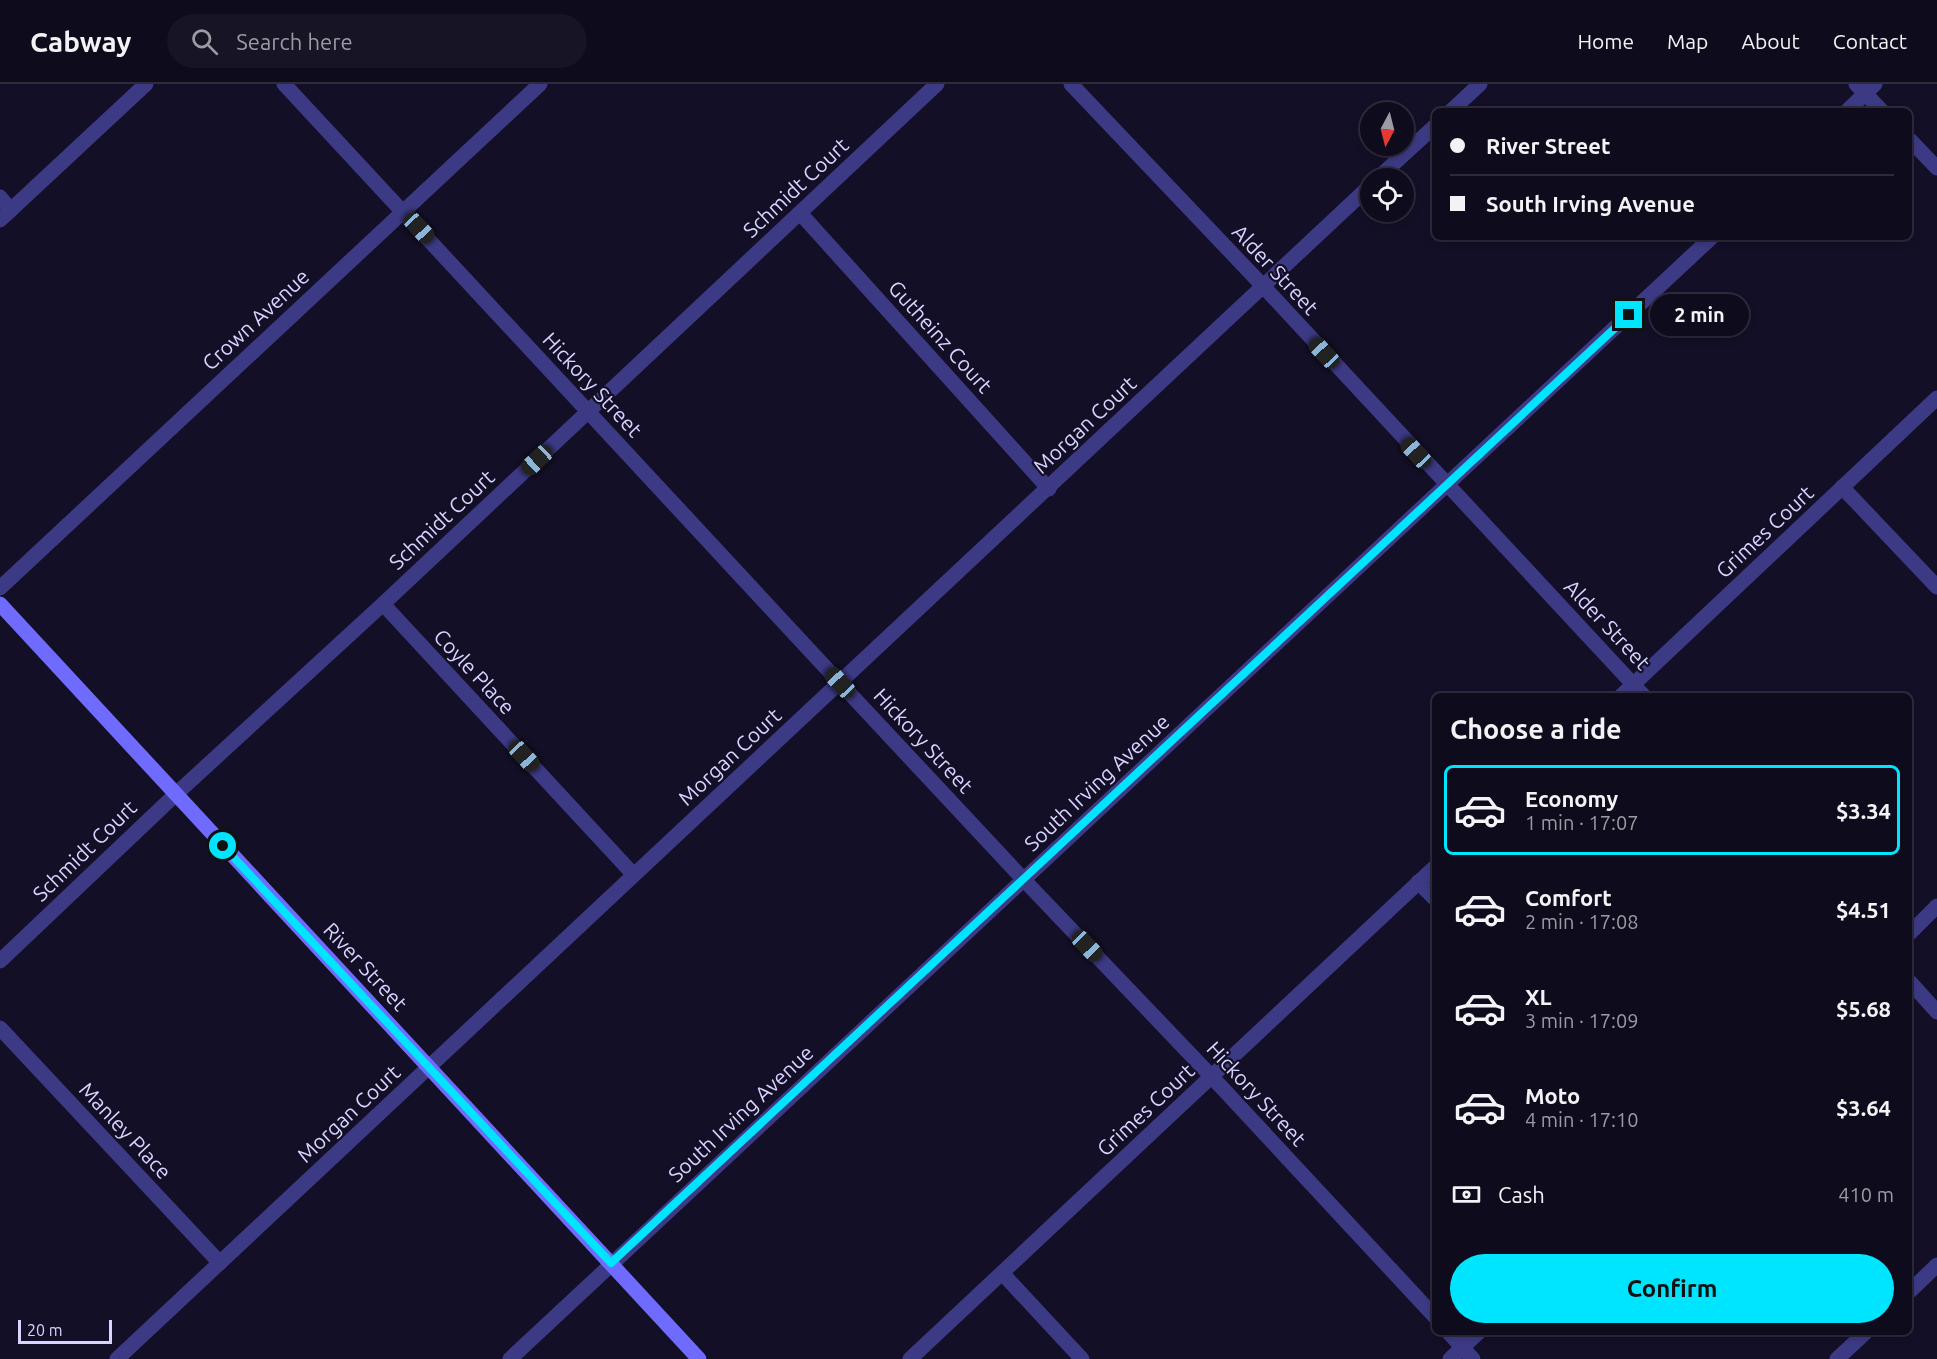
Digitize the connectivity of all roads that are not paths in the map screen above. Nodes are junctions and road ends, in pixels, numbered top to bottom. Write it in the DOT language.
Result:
graph roads {
  1 [pos="146,84"];
  2 [pos="284,84"];
  3 [pos="540,84"];
  4 [pos="937,84"];
  5 [pos="1071,84"];
  6 [pos="1471,87"];
  7 [pos="1865,87"];
  8 [pos="1454,108"];
  9 [pos="1849,108"];
  10 [pos="1880,108"];
  11 [pos="1432,129"];
  12 [pos="1912,142"];
  13 [pos="1389,168"];
  14 [pos="1937,168"];
  15 [pos="1360,195"];
  16 [pos="0,197"];
  17 [pos="403,212"];
  18 [pos="800,213"];
  19 [pos="6,215"];
  20 [pos="1709,240"];
  21 [pos="1263,286"];
  22 [pos="1937,398"];
  23 [pos="588,412"];
  24 [pos="1447,486"];
  25 [pos="1842,487"];
  26 [pos="1049,489"];
  27 [pos="1937,587"];
  28 [pos="0,588"];
  29 [pos="0,604"];
  30 [pos="383,604"];
  31 [pos="840,683"];
  32 [pos="1639,690"];
  33 [pos="176,794"];
  34 [pos="1432,870"];
  35 [pos="633,874"];
  36 [pos="1024,880"];
  37 [pos="1418,882"];
  38 [pos="1432,896"];
  39 [pos="1937,906"];
  40 [pos="1912,931"];
  41 [pos="0,961"];
  42 [pos="1912,984"];
  43 [pos="1937,1012"];
  44 [pos="0,1028"];
  45 [pos="429,1067"];
  46 [pos="1212,1077"];
  47 [pos="220,1263"];
  48 [pos="611,1263"];
  49 [pos="1937,1265"];
  50 [pos="1002,1273"];
  51 [pos="1912,1289"];
  52 [pos="1432,1314"];
  53 [pos="1451,1335"];
  54 [pos="1476,1335"];
  55 [pos="1863,1335"];
  56 [pos="1462,1347"];
  57 [pos="117,1359"];
  58 [pos="510,1359"];
  59 [pos="699,1359"];
  60 [pos="910,1359"];
  61 [pos="1082,1359"];
  62 [pos="1450,1359"];
  63 [pos="1473,1359"];
  64 [pos="1837,1359"];
  1 -- 19 [label="street"];
  2 -- 17 [label="street, Hickory Street"];
  3 -- 17 [label="street, Crown Avenue"];
  4 -- 18 [label="street, Schmidt Court"];
  5 -- 21 [label="street, Alder Street"];
  6 -- 8 [label="street"];
  7 -- 9 [label="street"];
  7 -- 10 [label="street"];
  11 -- 13 [label="street"];
  12 -- 14 [label="street"];
  15 -- 21 [label="street, Morgan Court"];
  16 -- 19 [label="street"];
  17 -- 23 [label="street, Hickory Street"];
  17 -- 28 [label="street, Crown Avenue"];
  18 -- 23 [label="street, Schmidt Court"];
  18 -- 26 [label="street, Gutheinz Court"];
  20 -- 24 [label="street, South Irving Avenue"];
  21 -- 24 [label="street, Alder Street"];
  21 -- 26 [label="street, Morgan Court"];
  22 -- 25 [label="street, Grimes Court"];
  23 -- 30 [label="street, Schmidt Court"];
  23 -- 31 [label="street, Hickory Street"];
  24 -- 32 [label="street, Alder Street"];
  24 -- 36 [label="street, South Irving Avenue"];
  25 -- 27 [label="street"];
  25 -- 32 [label="street, Grimes Court"];
  26 -- 31 [label="street, Morgan Court"];
  29 -- 33 [label="main road, River Street"];
  30 -- 33 [label="street, Schmidt Court"];
  30 -- 35 [label="street, Coyle Place"];
  31 -- 35 [label="street, Morgan Court"];
  31 -- 36 [label="street, Hickory Street"];
  33 -- 41 [label="street, Schmidt Court"];
  33 -- 45 [label="main road, River Street"];
  34 -- 37 [label="street, Grimes Court"];
  35 -- 45 [label="street, Morgan Court"];
  36 -- 46 [label="street, Hickory Street"];
  36 -- 48 [label="street, South Irving Avenue"];
  37 -- 38 [label="street"];
  37 -- 46 [label="street, Grimes Court"];
  39 -- 40 [label="street"];
  42 -- 43 [label="street"];
  44 -- 47 [label="street, Manley Place"];
  45 -- 47 [label="street, Morgan Court"];
  45 -- 48 [label="main road, River Street"];
  46 -- 50 [label="street, Grimes Court"];
  46 -- 52 [label="street, Hickory Street"];
  47 -- 57 [label="street, Morgan Court"];
  48 -- 58 [label="street, South Irving Avenue"];
  48 -- 59 [label="main road, River Street"];
  49 -- 51 [label="street"];
  50 -- 60 [label="street, Grimes Court"];
  50 -- 61 [label="street"];
  53 -- 56 [label="street"];
  54 -- 56 [label="street"];
  55 -- 64 [label="street"];
  56 -- 62 [label="street"];
  56 -- 63 [label="street"];
}
